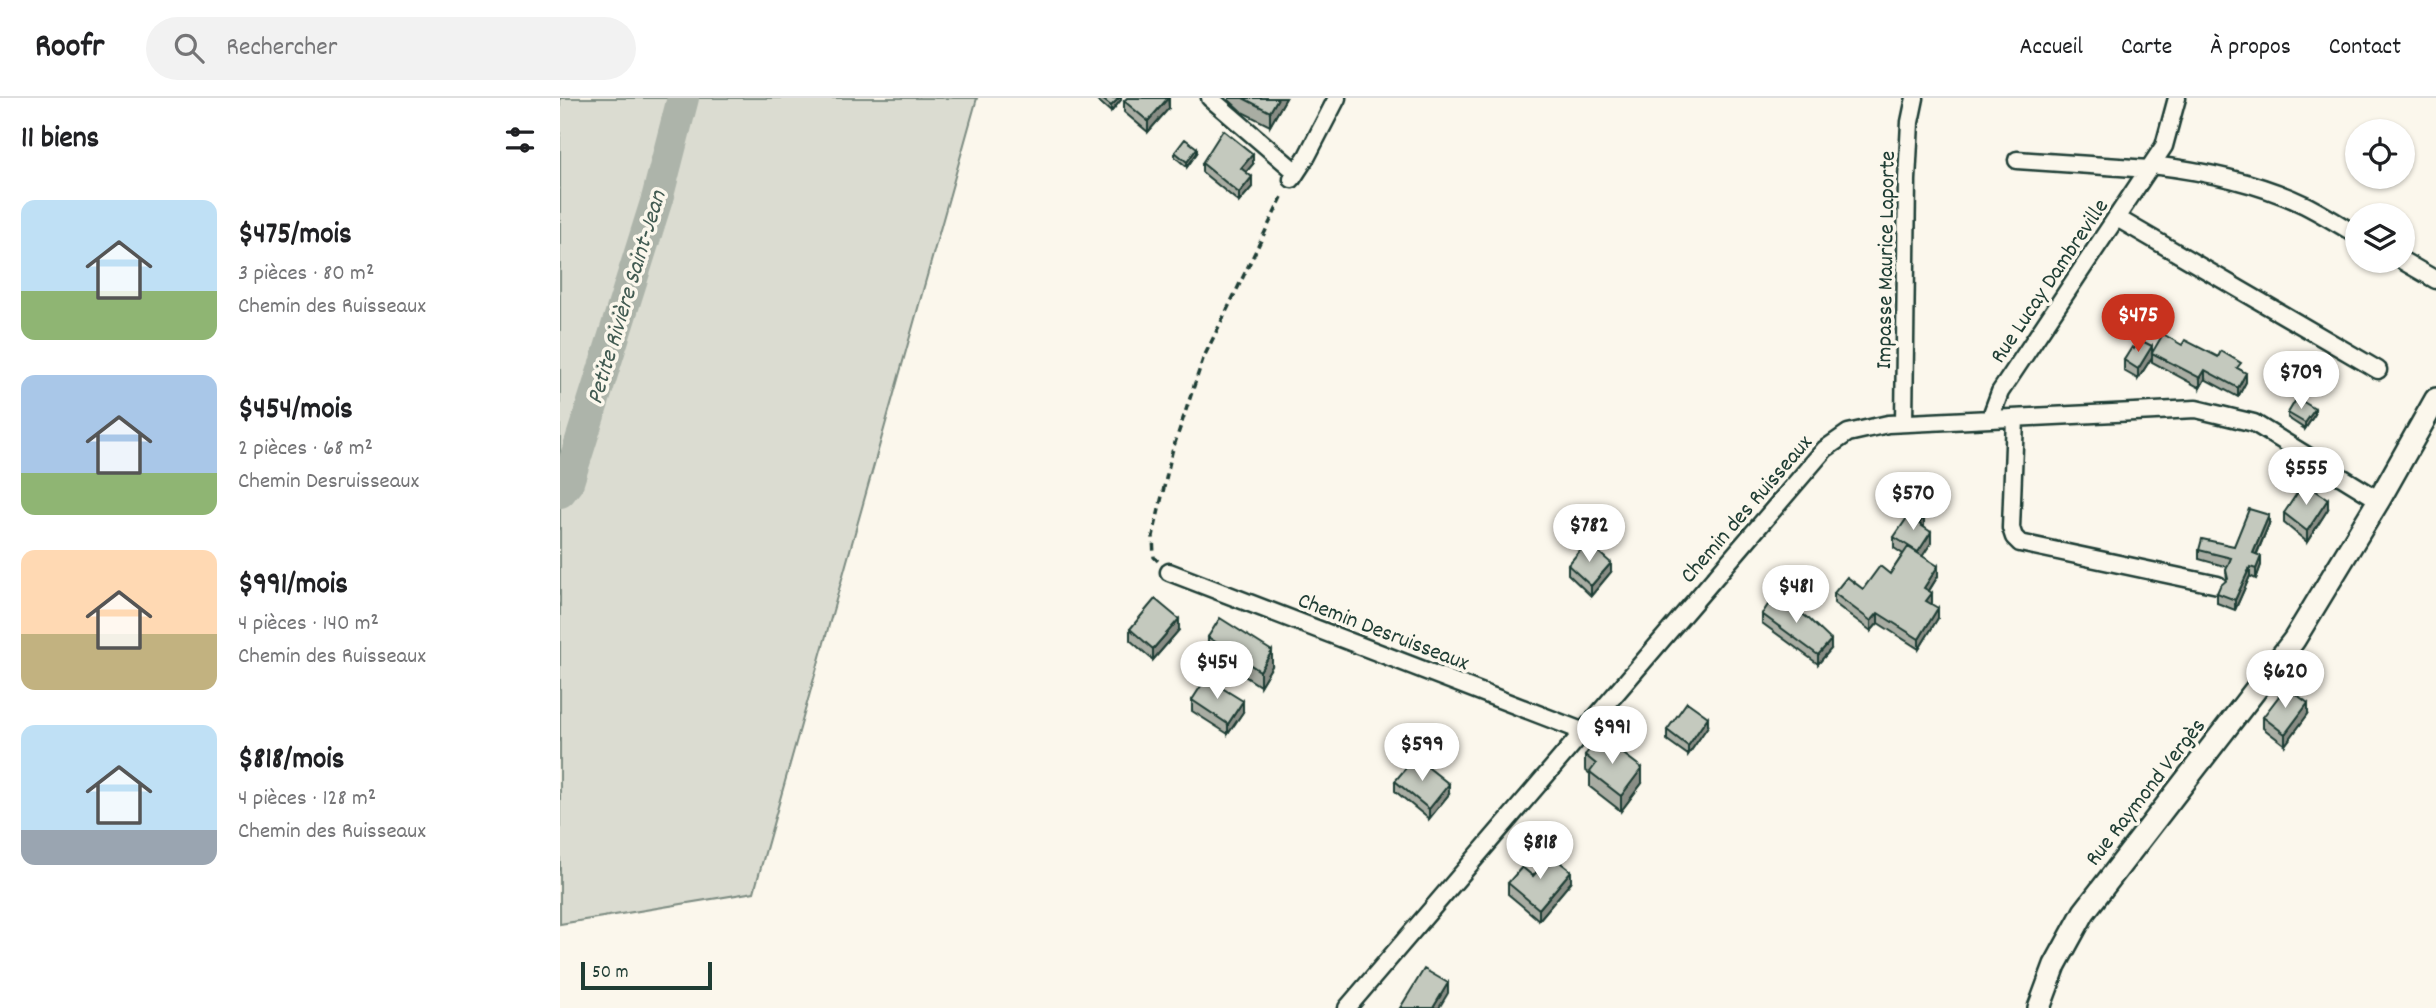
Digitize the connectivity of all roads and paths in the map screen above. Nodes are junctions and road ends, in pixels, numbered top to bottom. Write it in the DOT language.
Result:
graph roads {
  1 [pos="1210,98"];
  2 [pos="1338,98"];
  3 [pos="1916,98"];
  4 [pos="2177,98"];
  5 [pos="2017,160"];
  6 [pos="2150,167"];
  7 [pos="1294,176"];
  8 [pos="2117,218"];
  9 [pos="2345,227"];
  10 [pos="2415,268"];
  11 [pos="2436,280"];
  12 [pos="2378,370"];
  13 [pos="2436,399"];
  14 [pos="2015,418"];
  15 [pos="1990,419"];
  16 [pos="1904,423"];
  17 [pos="2379,500"];
  18 [pos="1169,572"];
  19 [pos="2218,585"];
  20 [pos="1582,732"];
  21 [pos="1347,1008"];
  22 [pos="2039,1008"];
  1 -- 7 [label="street"];
  2 -- 7 [label="street"];
  3 -- 16 [label="street, Impasse Maurice Laporte"];
  4 -- 6 [label="street, Rue Lucay Dambreville"];
  5 -- 6 [label="street, Rue Lucay Dambreville"];
  6 -- 8 [label="street, Rue Lucay Dambreville"];
  6 -- 9 [label="street"];
  7 -- 18 [label="path"];
  8 -- 12 [label="street"];
  8 -- 15 [label="street, Rue Lucay Dambreville"];
  10 -- 11 [label="street"];
  13 -- 17 [label="main road, Rue Raymond Vergès"];
  14 -- 15 [label="street, Chemin des Ruisseaux"];
  14 -- 17 [label="street, Chemin des Ruisseaux"];
  14 -- 19 [label="street"];
  15 -- 16 [label="street, Chemin des Ruisseaux"];
  16 -- 20 [label="street, Chemin des Ruisseaux"];
  17 -- 22 [label="main road, Rue Raymond Vergès"];
  18 -- 20 [label="street, Chemin Desruisseaux"];
  20 -- 21 [label="street, Chemin des Ruisseaux"];
}
